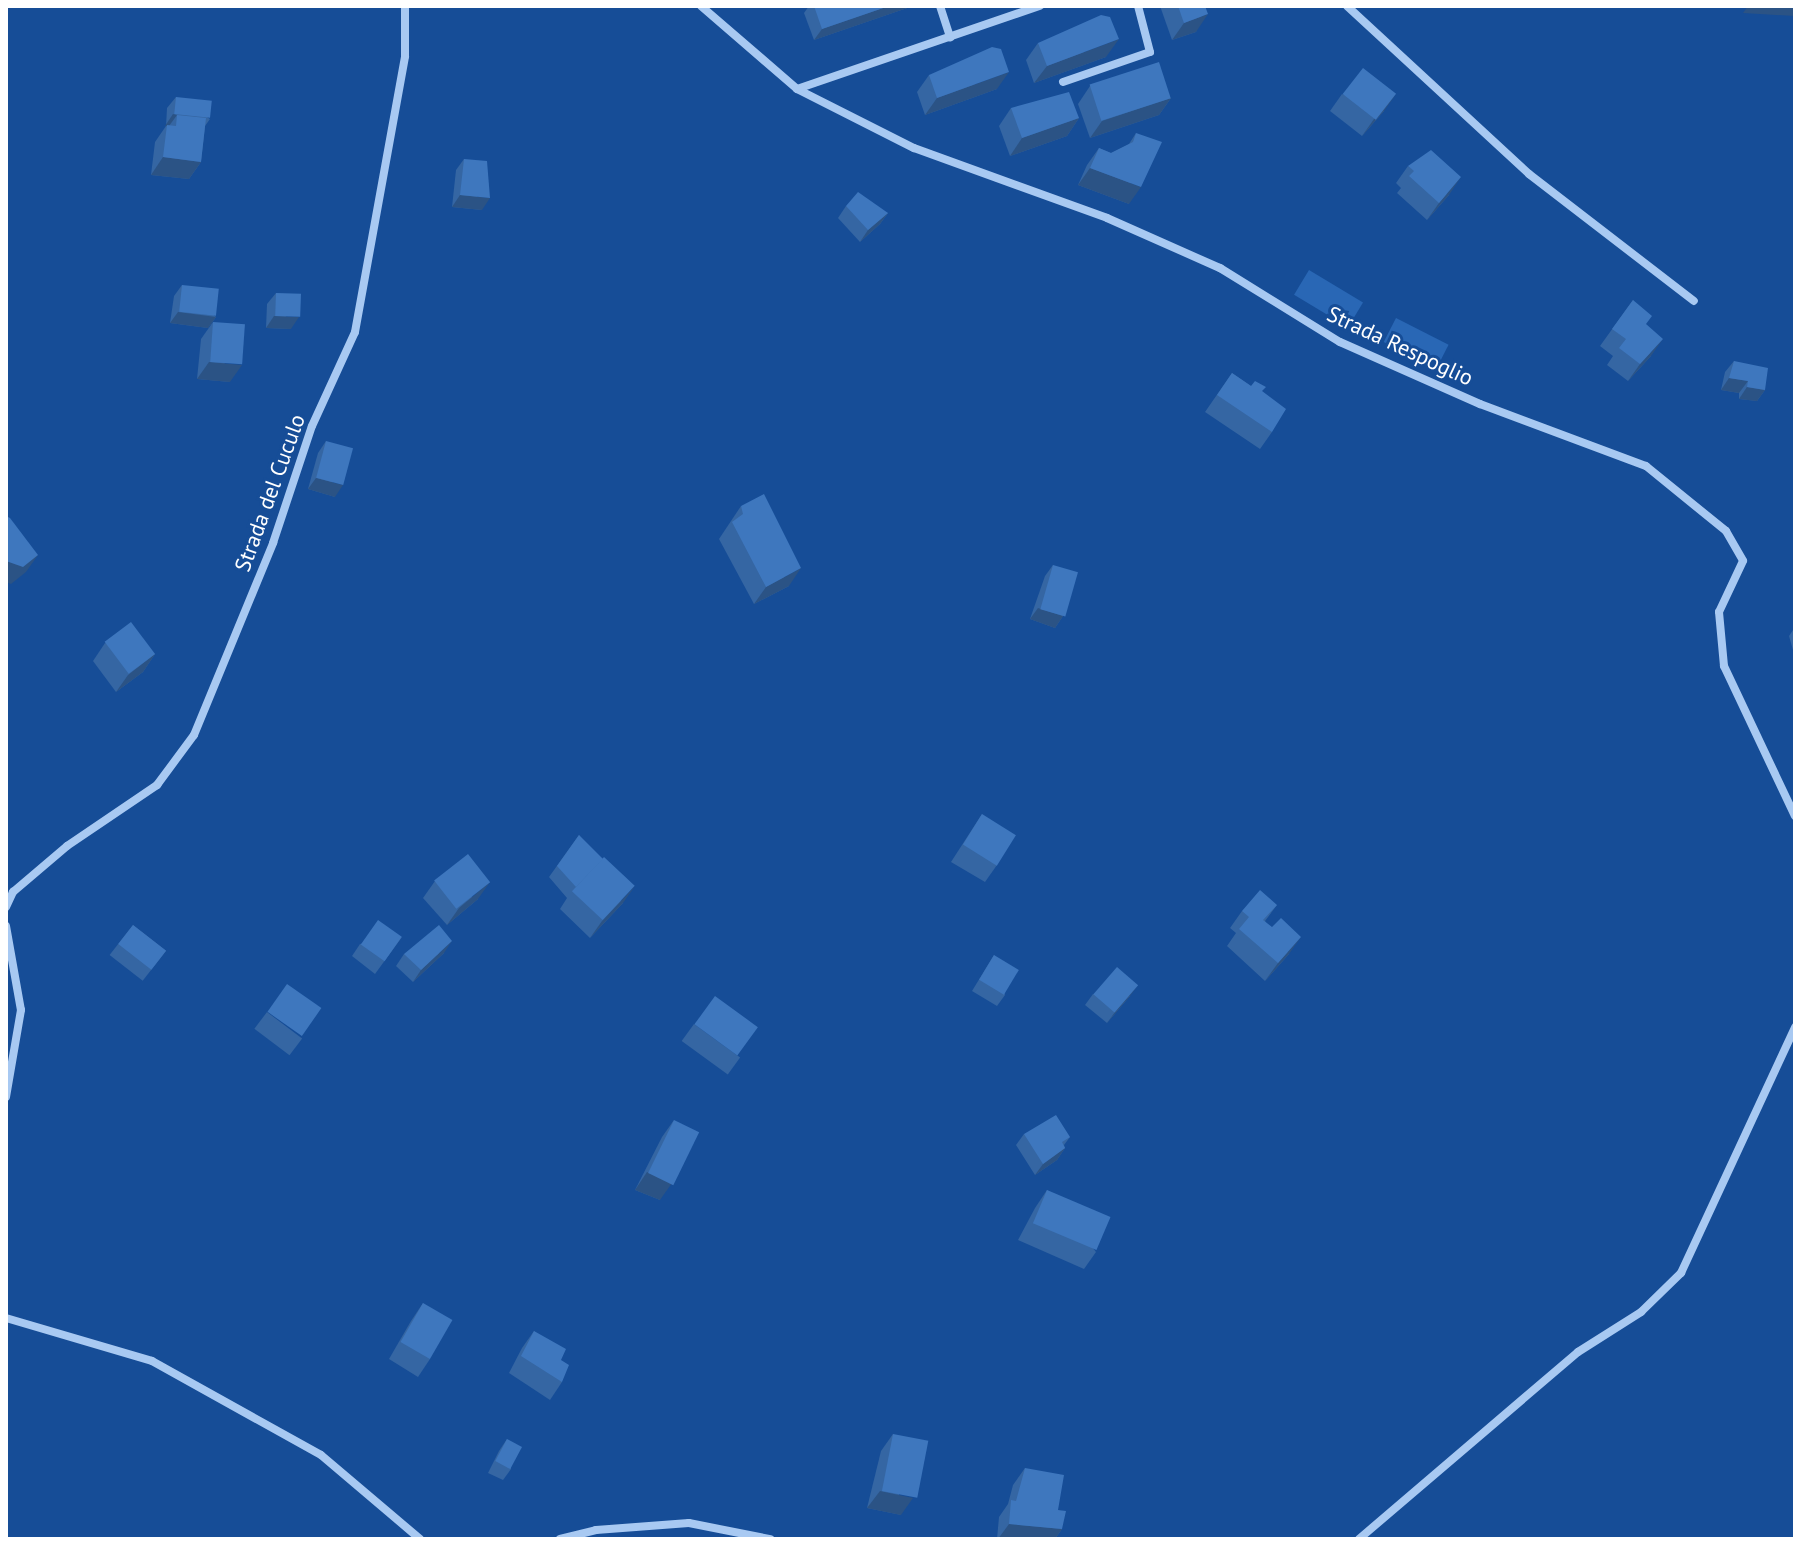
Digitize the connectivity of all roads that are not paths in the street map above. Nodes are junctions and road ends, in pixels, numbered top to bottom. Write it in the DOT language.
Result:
graph roads {
  1 [pos="405,6"];
  2 [pos="701,6"];
  3 [pos="940,6"];
  4 [pos="1040,6"];
  5 [pos="1138,6"];
  6 [pos="1347,6"];
  7 [pos="950,37"];
  8 [pos="1063,82"];
  9 [pos="797,89"];
  10 [pos="1694,301"];
  11 [pos="1795,816"];
  12 [pos="6,907"];
  13 [pos="6,926"];
  14 [pos="1795,1027"];
  15 [pos="6,1097"];
  16 [pos="6,1318"];
  17 [pos="420,1539"];
  18 [pos="560,1539"];
  19 [pos="770,1539"];
  20 [pos="1359,1539"];
  1 -- 12 [label="street, Strada del Cuculo"];
  2 -- 9 [label="street, Strada Respoglio"];
  3 -- 7 [label="street"];
  4 -- 7 [label="street"];
  5 -- 8 [label="street"];
  6 -- 10 [label="street"];
  7 -- 9 [label="street"];
  9 -- 11 [label="street, Strada Respoglio"];
  13 -- 15 [label="street"];
  14 -- 20 [label="street"];
  16 -- 17 [label="street"];
  18 -- 19 [label="street"];
}
